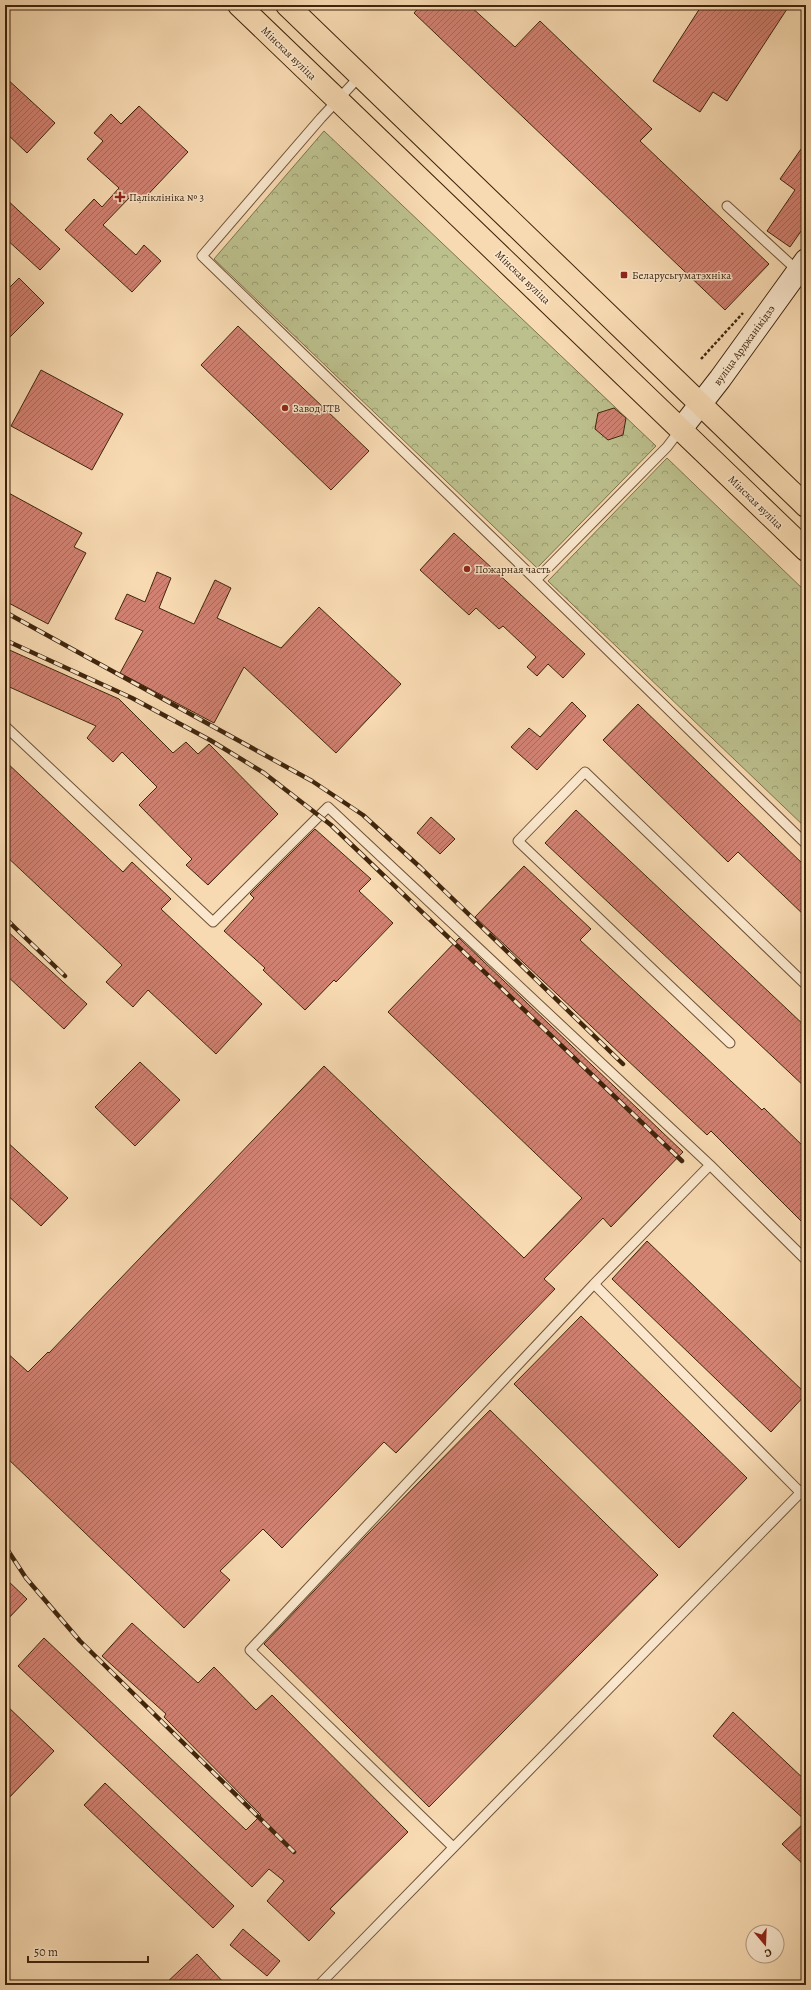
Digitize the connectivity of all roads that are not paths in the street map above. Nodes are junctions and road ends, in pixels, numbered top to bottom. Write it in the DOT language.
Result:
graph roads {
  1 [pos="239,5"];
  2 [pos="287,5"];
  3 [pos="360,76"];
  4 [pos="338,100"];
  5 [pos="727,206"];
  6 [pos="802,266"];
  7 [pos="701,404"];
  8 [pos="681,429"];
  9 [pos="806,506"];
  10 [pos="806,550"];
  11 [pos="536,580"];
  12 [pos="5,726"];
  13 [pos="806,844"];
  14 [pos="806,985"];
  15 [pos="730,1043"];
  16 [pos="710,1165"];
  17 [pos="806,1260"];
  18 [pos="594,1284"];
  19 [pos="803,1490"];
  20 [pos="453,1848"];
  21 [pos="319,1985"];
  1 -- 4 [label="main road, Мінская вуліца"];
  2 -- 3 [label="main road"];
  3 -- 4 [label="lane"];
  3 -- 7 [label="main road"];
  4 -- 8 [label="main road, Мінская вуліца"];
  4 -- 11 [label="lane"];
  5 -- 6 [label="lane"];
  6 -- 7 [label="main road, вуліца Арджанікідзэ"];
  7 -- 8 [label="main road, вуліца Арджанікідзэ"];
  7 -- 9 [label="main road"];
  8 -- 10 [label="main road, Мінская вуліца"];
  8 -- 11 [label="lane"];
  11 -- 13 [label="lane"];
  12 -- 16 [label="lane"];
  14 -- 15 [label="lane"];
  16 -- 17 [label="lane"];
  16 -- 18 [label="lane"];
  18 -- 19 [label="lane"];
  18 -- 20 [label="lane"];
  19 -- 20 [label="lane"];
  20 -- 21 [label="lane"];
}
